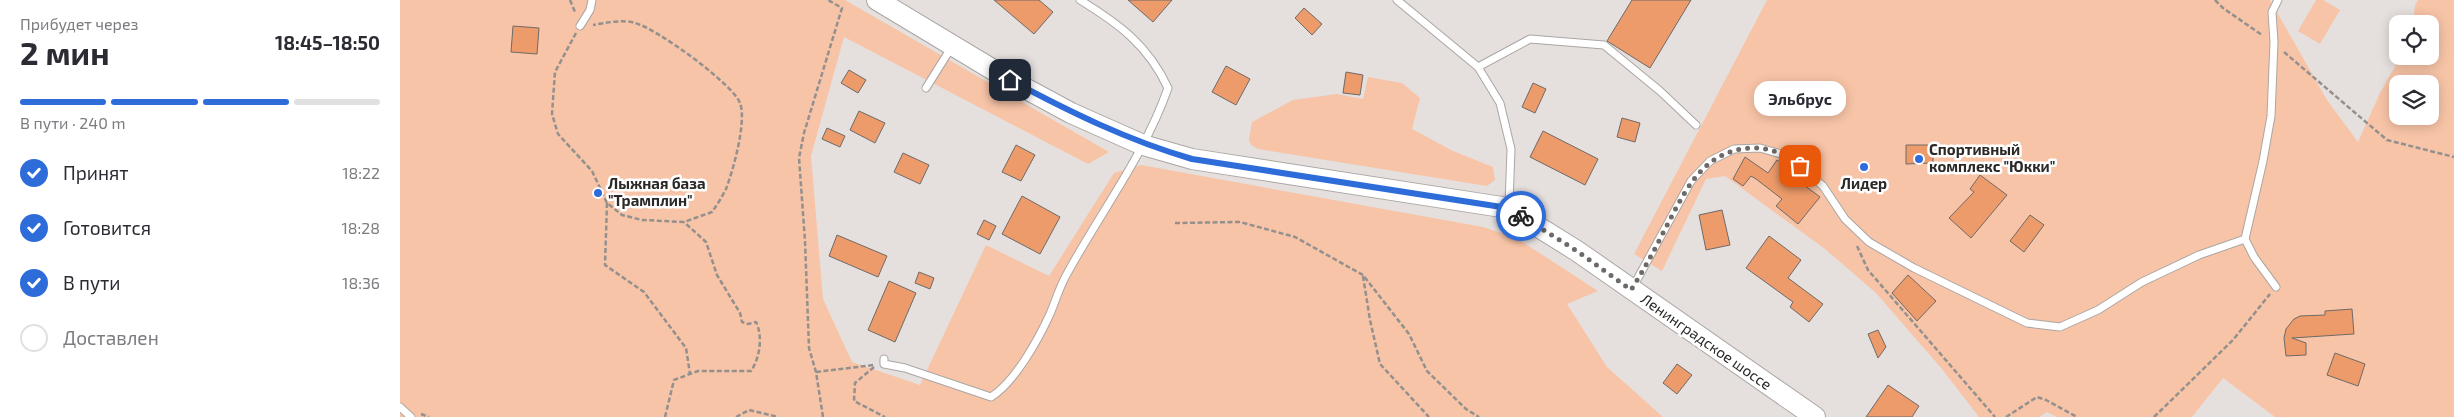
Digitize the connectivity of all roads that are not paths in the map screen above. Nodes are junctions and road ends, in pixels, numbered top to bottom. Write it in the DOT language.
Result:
graph roads {
  1 [pos="592,0"];
  2 [pos="877,0"];
  3 [pos="1080,0"];
  4 [pos="1397,0"];
  5 [pos="2278,0"];
  6 [pos="580,26"];
  7 [pos="953,46"];
  8 [pos="1478,67"];
  9 [pos="926,88"];
  10 [pos="1696,125"];
  11 [pos="1143,144"];
  12 [pos="1508,208"];
  13 [pos="2245,239"];
  14 [pos="2276,287"];
  15 [pos="1631,290"];
  16 [pos="884,360"];
  17 [pos="400,407"];
  18 [pos="411,417"];
  19 [pos="1815,417"];
  1 -- 6 [label="lane"];
  2 -- 7 [label="main road, Ленинградское шоссе"];
  3 -- 11 [label="lane"];
  4 -- 8 [label="lane"];
  5 -- 13 [label="lane"];
  7 -- 9 [label="lane"];
  7 -- 11 [label="main road, Ленинградское шоссе"];
  8 -- 10 [label="lane"];
  8 -- 12 [label="lane"];
  11 -- 12 [label="main road, Ленинградское шоссе"];
  11 -- 16 [label="lane"];
  12 -- 15 [label="main road, Ленинградское шоссе"];
  13 -- 14 [label="lane"];
  13 -- 15 [label="lane"];
  15 -- 19 [label="main road, Ленинградское шоссе"];
  17 -- 18 [label="lane"];
}
